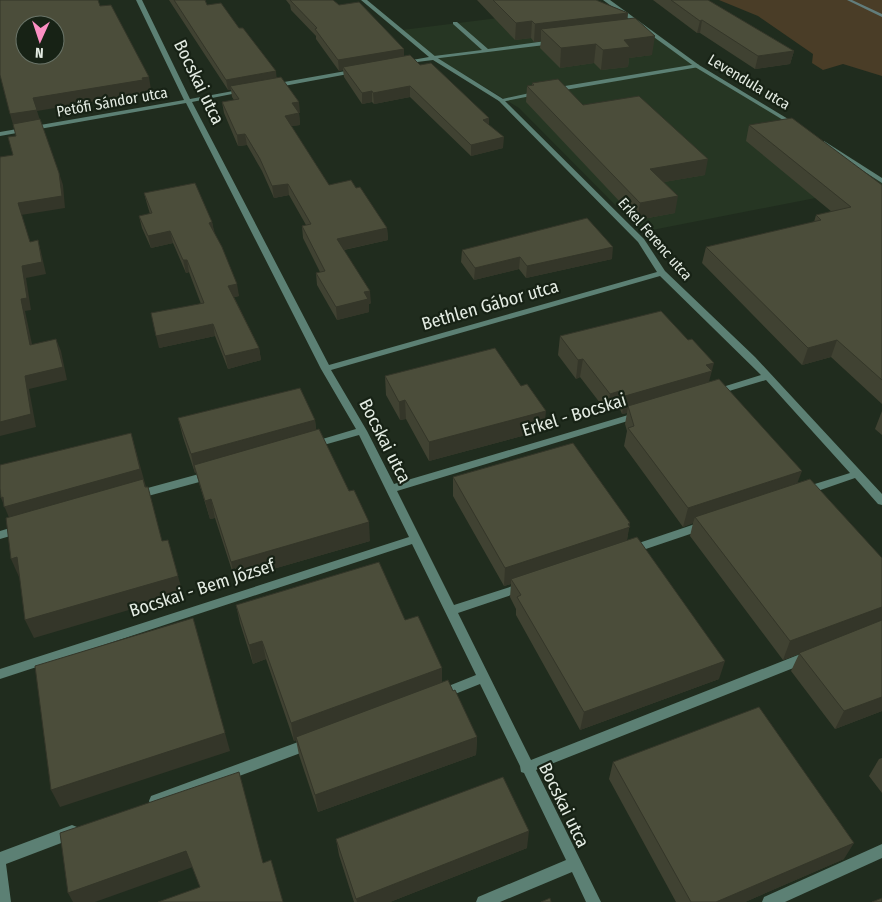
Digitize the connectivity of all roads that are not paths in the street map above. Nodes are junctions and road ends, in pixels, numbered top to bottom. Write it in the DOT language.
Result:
graph roads {
  1 [pos="139,0"];
  2 [pos="364,0"];
  3 [pos="606,0"];
  4 [pos="455,23"];
  5 [pos="649,31"];
  6 [pos="639,32"];
  7 [pos="563,41"];
  8 [pos="486,50"];
  9 [pos="434,58"];
  10 [pos="395,65"];
  11 [pos="697,66"];
  12 [pos="365,70"];
  13 [pos="267,87"];
  14 [pos="247,91"];
  15 [pos="500,100"];
  16 [pos="188,101"];
  17 [pos="803,130"];
  18 [pos="0,134"];
  19 [pos="818,139"];
  20 [pos="882,180"];
  21 [pos="662,273"];
  22 [pos="326,369"];
  23 [pos="768,376"];
  24 [pos="705,396"];
  25 [pos="648,412"];
  26 [pos="362,431"];
  27 [pos="300,449"];
  28 [pos="224,470"];
  29 [pos="857,474"];
  30 [pos="390,489"];
  31 [pos="792,495"];
  32 [pos="130,498"];
  33 [pos="882,501"];
  34 [pos="718,521"];
  35 [pos="26,527"];
  36 [pos="0,535"];
  37 [pos="415,539"];
  38 [pos="616,555"];
  39 [pos="532,584"];
  40 [pos="450,611"];
  41 [pos="819,653"];
  42 [pos="0,674"];
  43 [pos="483,678"];
  44 [pos="429,699"];
  45 [pos="319,740"];
  46 [pos="526,768"];
  47 [pos="145,805"];
  48 [pos="81,829"];
  49 [pos="882,851"];
  50 [pos="0,859"];
  51 [pos="574,864"];
  52 [pos="0,867"];
  53 [pos="4,902"];
  54 [pos="483,902"];
  55 [pos="594,902"];
  56 [pos="769,902"];
  1 -- 16 [label="street, Bocskai utca"];
  2 -- 9 [label="street, Erkel Ferenc utca"];
  3 -- 5 [label="street, Levendula utca"];
  4 -- 8 [label="street"];
  5 -- 6 [label="street"];
  5 -- 11 [label="street, Levendula utca"];
  7 -- 8 [label="street"];
  8 -- 9 [label="street"];
  9 -- 10 [label="street"];
  9 -- 15 [label="street, Erkel Ferenc utca"];
  11 -- 15 [label="street"];
  11 -- 17 [label="street, Levendula utca"];
  12 -- 13 [label="street"];
  14 -- 16 [label="street, Petőfi Sándor utca"];
  15 -- 21 [label="street, Erkel Ferenc utca"];
  16 -- 18 [label="street, Petőfi Sándor utca"];
  16 -- 22 [label="street, Bocskai utca"];
  19 -- 20 [label="street"];
  21 -- 22 [label="street, Bethlen Gábor utca"];
  21 -- 23 [label="street, Erkel Ferenc utca"];
  22 -- 26 [label="street, Bocskai utca"];
  23 -- 24 [label="street"];
  23 -- 29 [label="street, Erkel Ferenc utca"];
  25 -- 30 [label="street, Erkel - Bocskai"];
  26 -- 27 [label="street"];
  26 -- 30 [label="street, Bocskai utca"];
  28 -- 32 [label="street"];
  29 -- 31 [label="street"];
  29 -- 33 [label="street, Erkel Ferenc utca"];
  30 -- 37 [label="street, Bocskai utca"];
  34 -- 38 [label="street"];
  35 -- 36 [label="street"];
  37 -- 40 [label="street, Bocskai utca"];
  37 -- 42 [label="street, Bocskai - Bem József"];
  39 -- 40 [label="street"];
  40 -- 43 [label="street, Bocskai utca"];
  41 -- 46 [label="street"];
  43 -- 44 [label="street"];
  43 -- 46 [label="street, Bocskai utca"];
  45 -- 47 [label="street"];
  46 -- 51 [label="street, Bocskai utca"];
  48 -- 50 [label="street"];
  49 -- 56 [label="street"];
  51 -- 54 [label="street"];
  51 -- 55 [label="street, Bocskai utca"];
  52 -- 53 [label="street"];
}
